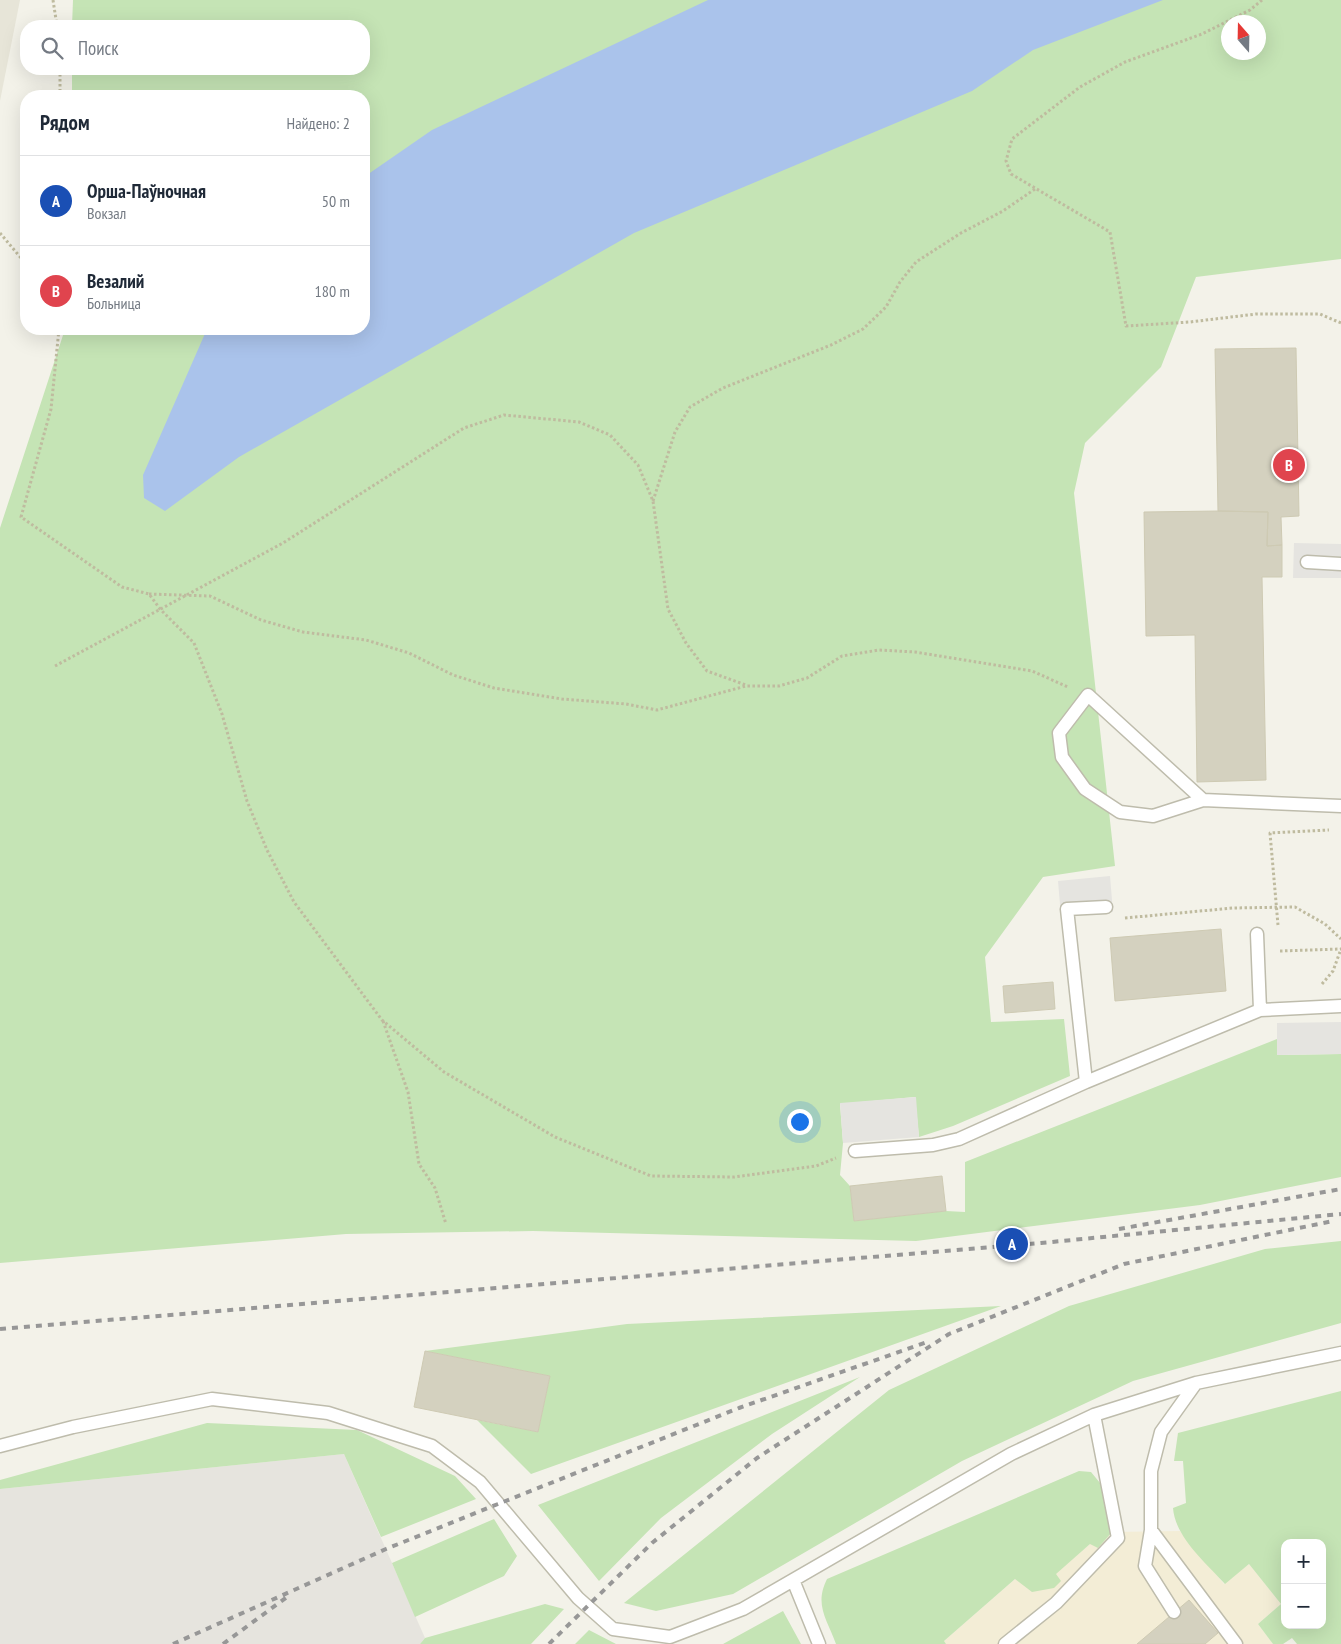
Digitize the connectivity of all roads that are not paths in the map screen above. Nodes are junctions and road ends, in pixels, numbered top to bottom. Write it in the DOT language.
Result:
graph roads {
  1 [pos="1307,562"];
  2 [pos="1341,564"];
  3 [pos="1202,800"];
  4 [pos="1341,806"];
  5 [pos="1106,907"];
  6 [pos="1257,934"];
  7 [pos="1341,1006"];
  8 [pos="1260,1010"];
  9 [pos="1086,1082"];
  10 [pos="855,1151"];
  11 [pos="1341,1353"];
  12 [pos="1196,1383"];
  13 [pos="1094,1415"];
  14 [pos="0,1446"];
  15 [pos="1151,1530"];
  16 [pos="793,1580"];
  17 [pos="1174,1612"];
  18 [pos="819,1644"];
  19 [pos="1005,1644"];
  20 [pos="1236,1644"];
  1 -- 2 [label="lane"];
  3 -- 3 [label="lane"];
  3 -- 4 [label="lane"];
  5 -- 9 [label="lane"];
  6 -- 8 [label="lane"];
  7 -- 8 [label="lane"];
  8 -- 9 [label="lane"];
  9 -- 10 [label="lane"];
  11 -- 12 [label="lane"];
  12 -- 13 [label="lane"];
  12 -- 15 [label="lane"];
  13 -- 16 [label="lane"];
  13 -- 19 [label="lane"];
  14 -- 16 [label="lane"];
  15 -- 17 [label="lane"];
  15 -- 20 [label="lane"];
  16 -- 18 [label="lane"];
}
